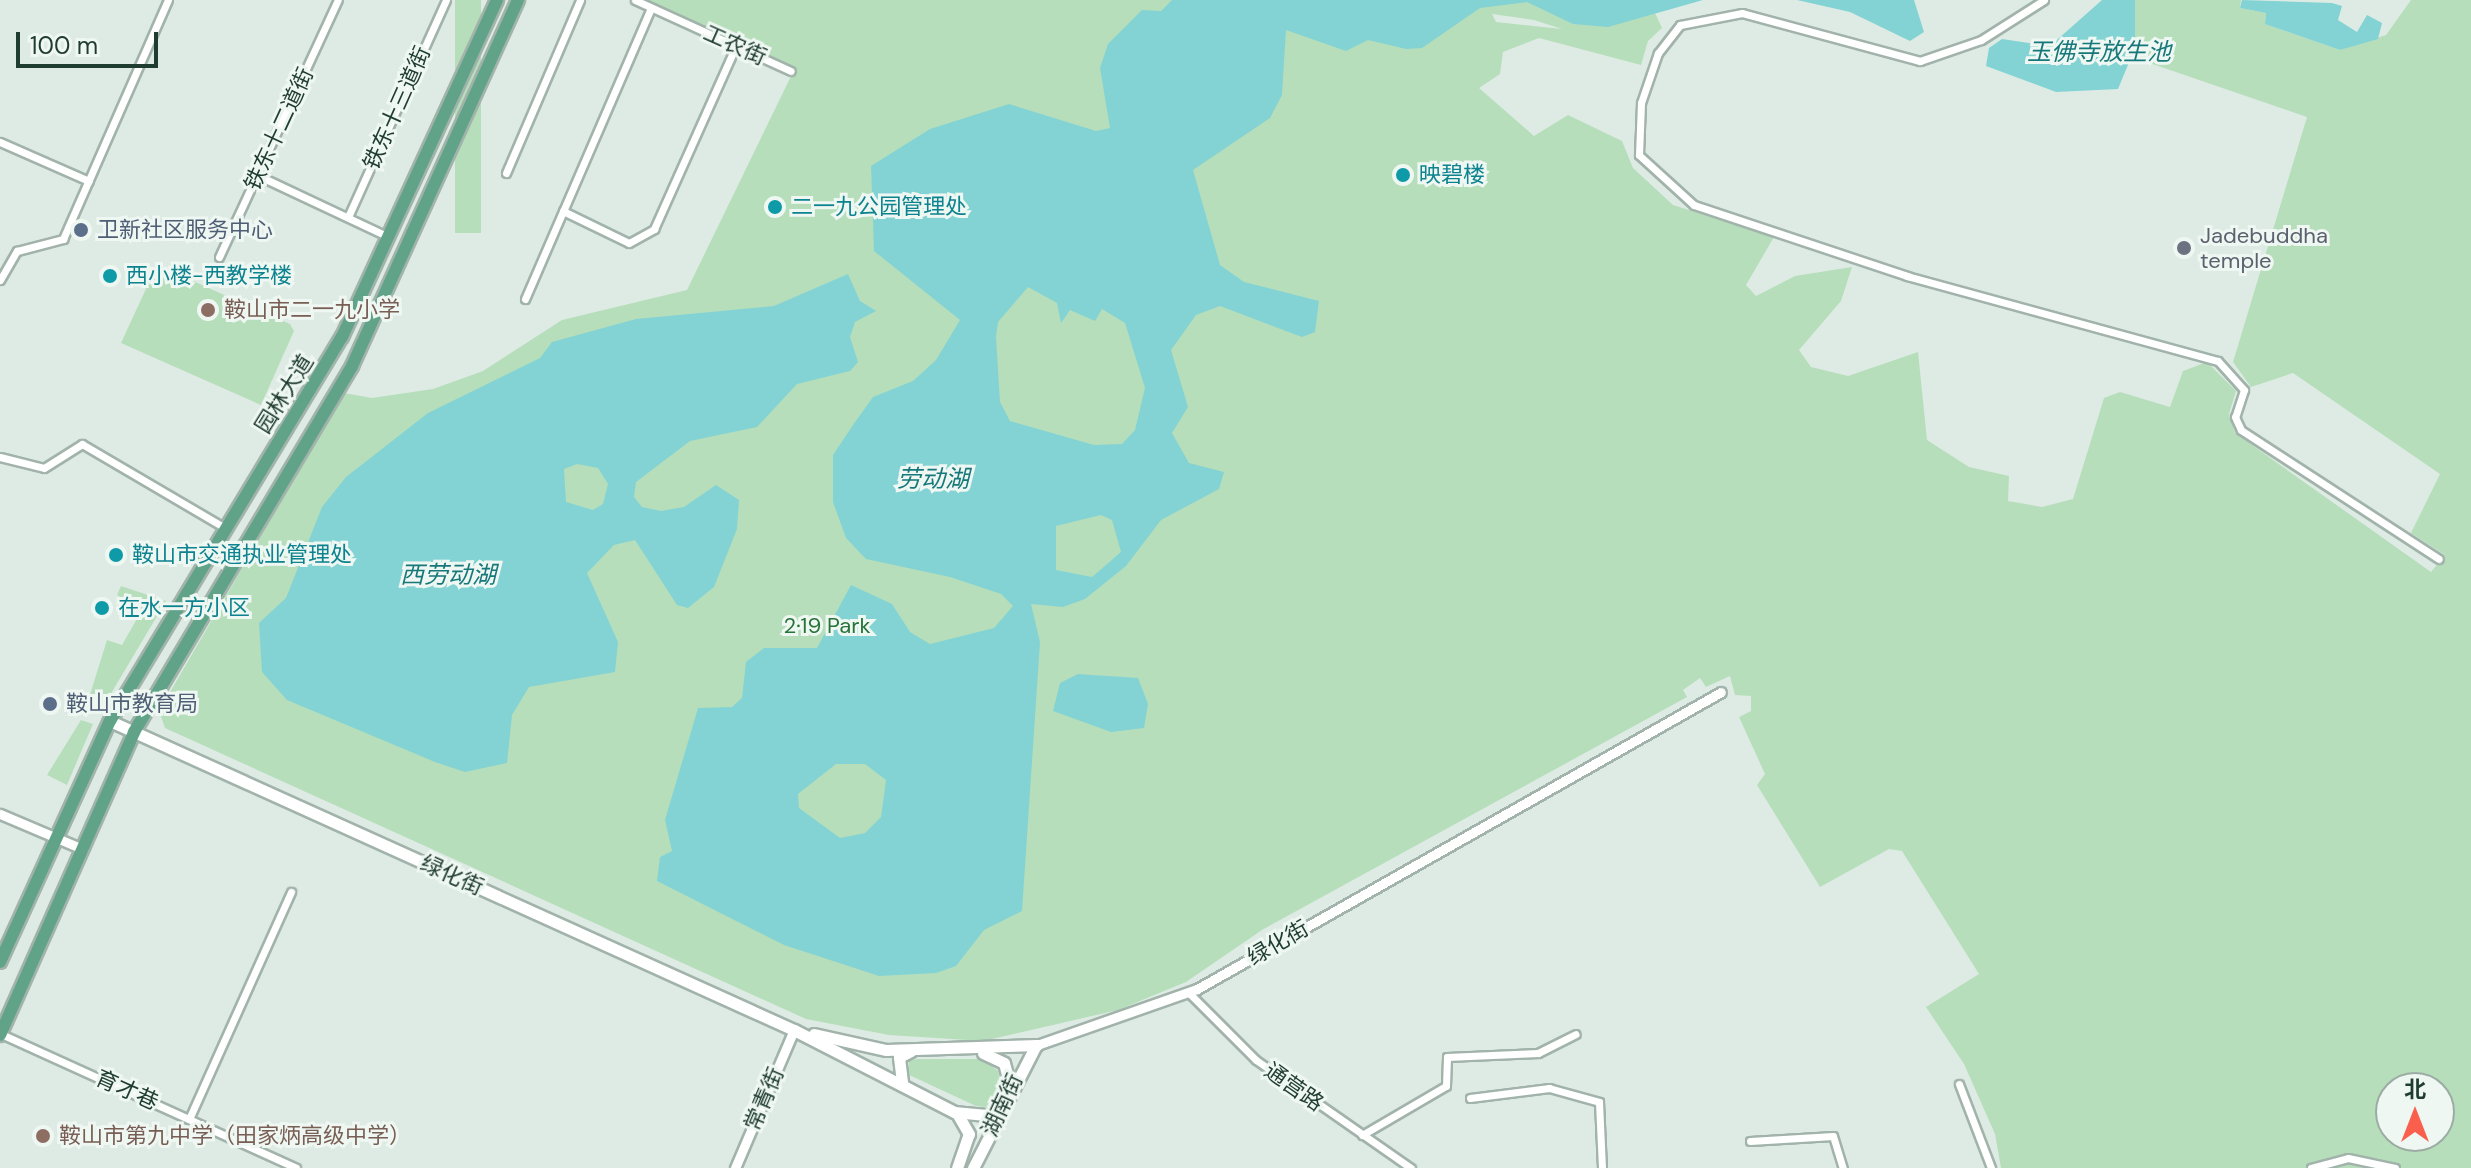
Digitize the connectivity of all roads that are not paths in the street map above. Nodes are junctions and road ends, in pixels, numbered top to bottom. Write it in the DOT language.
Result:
graph roads {
  1 [pos="168,0"];
  2 [pos="338,0"];
  3 [pos="446,0"];
  4 [pos="497,0"];
  5 [pos="518,0"];
  6 [pos="580,0"];
  7 [pos="635,0"];
  8 [pos="2044,0"];
  9 [pos="651,8"];
  10 [pos="736,46"];
  11 [pos="791,71"];
  12 [pos="0,142"];
  13 [pos="506,173"];
  14 [pos="257,175"];
  15 [pos="89,181"];
  16 [pos="563,211"];
  17 [pos="348,217"];
  18 [pos="390,237"];
  19 [pos="219,257"];
  20 [pos="0,280"];
  21 [pos="525,299"];
  22 [pos="0,457"];
  23 [pos="225,528"];
  24 [pos="2439,559"];
  25 [pos="1721,692"];
  26 [pos="110,721"];
  27 [pos="134,732"];
  28 [pos="0,814"];
  29 [pos="56,838"];
  30 [pos="83,849"];
  31 [pos="291,892"];
  32 [pos="0,962"];
  33 [pos="1188,992"];
  34 [pos="794,1030"];
  35 [pos="0,1034"];
  36 [pos="1576,1034"];
  37 [pos="1037,1045"];
  38 [pos="911,1051"];
  39 [pos="978,1051"];
  40 [pos="902,1082"];
  41 [pos="1959,1084"];
  42 [pos="1010,1085"];
  43 [pos="1470,1098"];
  44 [pos="954,1112"];
  45 [pos="997,1116"];
  46 [pos="189,1119"];
  47 [pos="1362,1135"];
  48 [pos="1750,1141"];
  49 [pos="296,1168"];
  50 [pos="735,1168"];
  51 [pos="957,1168"];
  52 [pos="973,1168"];
  53 [pos="1411,1168"];
  54 [pos="1602,1168"];
  55 [pos="1843,1168"];
  56 [pos="1991,1168"];
  57 [pos="2311,1168"];
  58 [pos="2395,1168"];
  1 -- 15 [label="street"];
  2 -- 14 [label="street, 铁东十二道街"];
  3 -- 17 [label="street, 铁东十三道街"];
  4 -- 18 [label="main road, 园林大道"];
  5 -- 27 [label="main road"];
  6 -- 13 [label="street"];
  7 -- 9 [label="street, 工农街"];
  8 -- 24 [label="street"];
  9 -- 10 [label="street, 工农街"];
  9 -- 16 [label="street"];
  10 -- 11 [label="street, 工农街"];
  10 -- 16 [label="street"];
  12 -- 15 [label="street"];
  14 -- 17 [label="street"];
  14 -- 19 [label="street, 铁东十二道街"];
  15 -- 20 [label="street"];
  16 -- 21 [label="street"];
  17 -- 18 [label="street"];
  18 -- 23 [label="main road, 园林大道"];
  22 -- 23 [label="street"];
  23 -- 26 [label="main road, 园林大道"];
  25 -- 33 [label="street, 绿化街"];
  26 -- 27 [label="main road, 绿化街"];
  26 -- 29 [label="main road, 园林大道"];
  27 -- 30 [label="main road"];
  27 -- 34 [label="main road, 绿化街"];
  28 -- 29 [label="street"];
  29 -- 30 [label="street"];
  29 -- 32 [label="main road, 园林大道"];
  30 -- 35 [label="main road"];
  31 -- 46 [label="street"];
  33 -- 37 [label="street, 绿化街"];
  33 -- 47 [label="street, 通营路"];
  34 -- 38 [label="main road, 绿化街"];
  34 -- 40 [label="main road, 绿化街"];
  34 -- 50 [label="street, 常青街"];
  35 -- 46 [label="street, 育才巷"];
  36 -- 47 [label="street"];
  37 -- 39 [label="main road, 绿化街"];
  37 -- 42 [label="main road, 湖南街"];
  38 -- 39 [label="main road, 绿化街"];
  38 -- 40 [label="main road"];
  39 -- 42 [label="main road"];
  40 -- 44 [label="main road, 绿化街"];
  41 -- 56 [label="street"];
  42 -- 45 [label="main road, 湖南街"];
  43 -- 54 [label="street"];
  44 -- 45 [label="main road, 绿化街"];
  44 -- 51 [label="main road, 湖南街"];
  45 -- 52 [label="main road, 湖南街"];
  46 -- 49 [label="street, 育才巷"];
  47 -- 53 [label="street, 通营路"];
  48 -- 55 [label="street"];
  57 -- 58 [label="street"];
}
